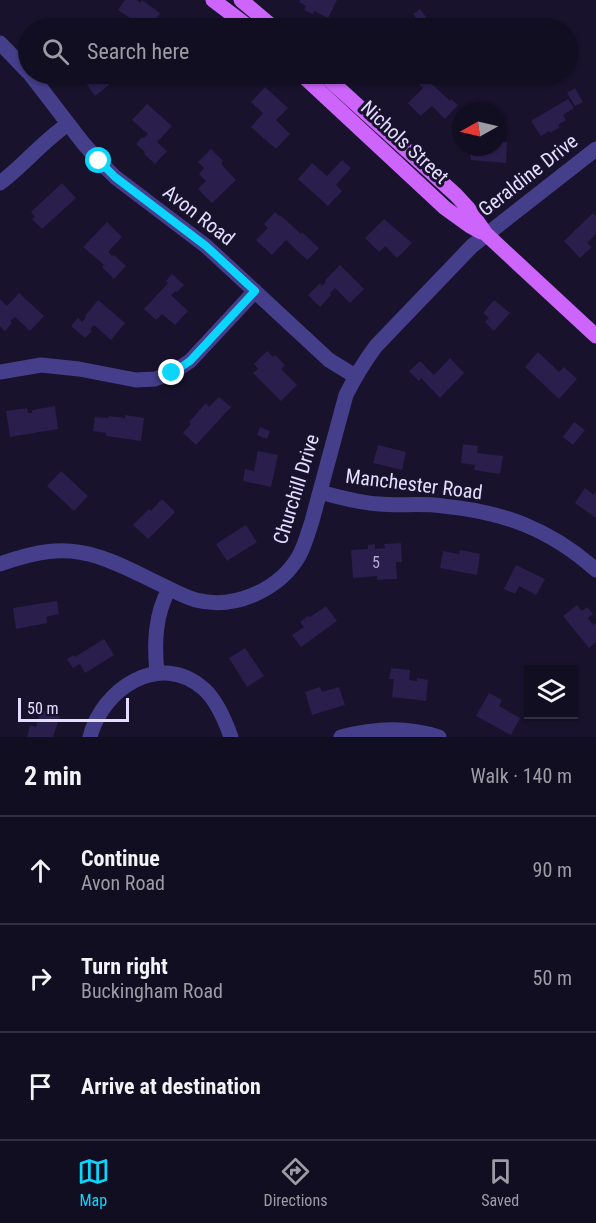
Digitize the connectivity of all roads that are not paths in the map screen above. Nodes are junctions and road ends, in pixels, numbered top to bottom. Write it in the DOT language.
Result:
graph roads {
  1 [pos="241,0"];
  2 [pos="217,1"];
  3 [pos="238,18"];
  4 [pos="262,18"];
  5 [pos="0,44"];
  6 [pos="18,62"];
  7 [pos="38,84"];
  8 [pos="311,84"];
  9 [pos="334,84"];
  10 [pos="68,124"];
  11 [pos="596,149"];
  12 [pos="0,183"];
  13 [pos="486,234"];
  14 [pos="255,291"];
  15 [pos="596,336"];
  16 [pos="0,372"];
  17 [pos="355,376"];
  18 [pos="320,492"];
  19 [pos="0,564"];
  20 [pos="596,570"];
  21 [pos="169,589"];
  22 [pos="158,673"];
  23 [pos="90,737"];
  24 [pos="231,737"];
  25 [pos="342,737"];
  26 [pos="439,737"];
  1 -- 4 [label="main road"];
  2 -- 3 [label="main road"];
  5 -- 6 [label="street, Avon Road"];
  7 -- 10 [label="street, Avon Road"];
  8 -- 13 [label="main road, Nichols Street"];
  9 -- 13 [label="main road, Nichols Street"];
  10 -- 12 [label="street"];
  10 -- 14 [label="street, Avon Road"];
  11 -- 13 [label="street, Geraldine Drive"];
  13 -- 15 [label="main road, Nichols Street"];
  13 -- 17 [label="street, Churchill Drive"];
  14 -- 16 [label="street"];
  14 -- 17 [label="street, Avon Road"];
  17 -- 18 [label="street, Churchill Drive"];
  18 -- 20 [label="street, Manchester Road"];
  18 -- 21 [label="street, Churchill Drive"];
  19 -- 21 [label="street, Churchill Drive"];
  21 -- 22 [label="street"];
  22 -- 23 [label="street"];
  22 -- 24 [label="street"];
  25 -- 26 [label="street"];
}
